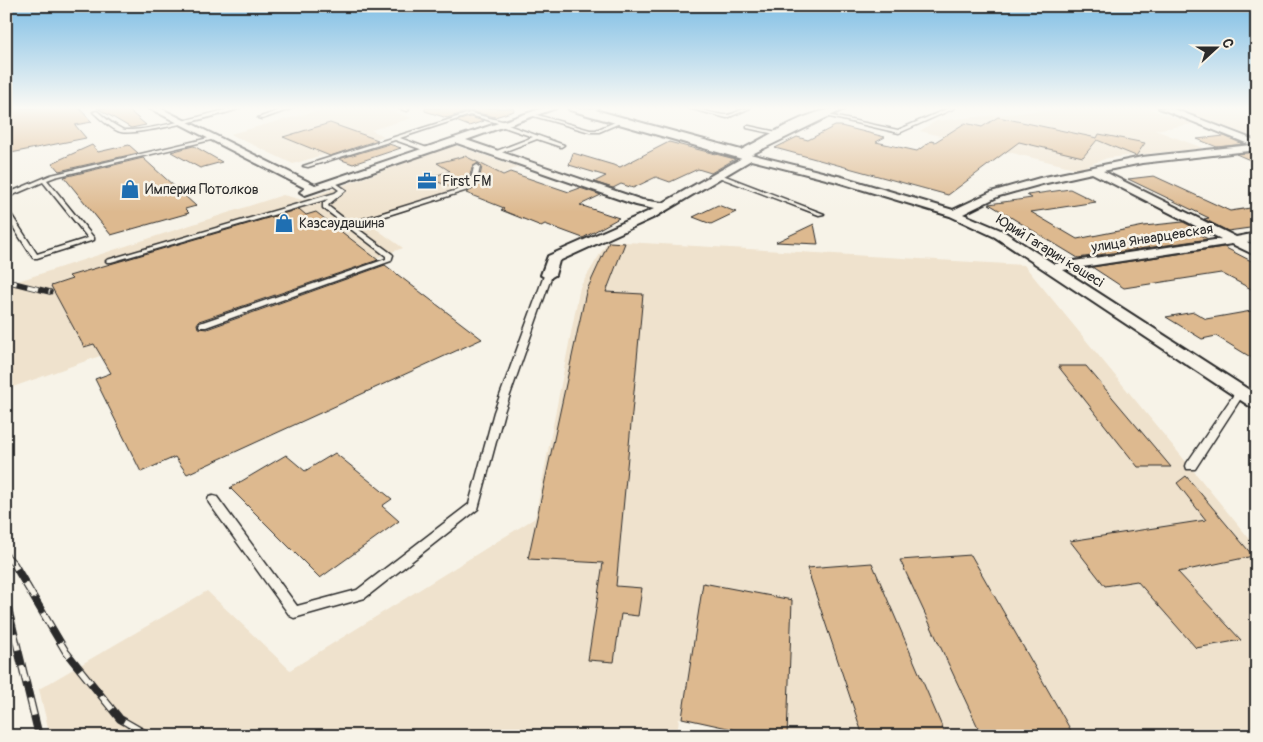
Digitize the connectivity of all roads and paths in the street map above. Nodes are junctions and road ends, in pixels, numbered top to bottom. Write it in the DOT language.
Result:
graph roads {
  1 [pos="193,143"];
  2 [pos="221,143"];
  3 [pos="379,143"];
  4 [pos="407,143"];
  5 [pos="449,143"];
  6 [pos="464,143"];
  7 [pos="523,143"];
  8 [pos="554,143"];
  9 [pos="705,143"];
  10 [pos="765,143"];
  11 [pos="561,145"];
  12 [pos="1257,146"];
  13 [pos="428,150"];
  14 [pos="496,153"];
  15 [pos="746,154"];
  16 [pos="306,166"];
  17 [pos="476,167"];
  18 [pos="1093,170"];
  19 [pos="718,175"];
  20 [pos="44,180"];
  21 [pos="333,183"];
  22 [pos="341,193"];
  23 [pos="6,196"];
  24 [pos="664,207"];
  25 [pos="6,211"];
  26 [pos="821,214"];
  27 [pos="954,214"];
  28 [pos="350,226"];
  29 [pos="1257,237"];
  30 [pos="1233,240"];
  31 [pos="1257,252"];
  32 [pos="109,261"];
  33 [pos="1052,268"];
  34 [pos="548,275"];
  35 [pos="204,324"];
  36 [pos="1240,392"];
  37 [pos="1257,403"];
  38 [pos="1191,466"];
  39 [pos="213,500"];
  1 -- 20 [label="lane"];
  2 -- 21 [label="street"];
  3 -- 16 [label="lane"];
  4 -- 13 [label="lane"];
  5 -- 13 [label="street"];
  6 -- 14 [label="street"];
  7 -- 14 [label="lane"];
  8 -- 11 [label="lane"];
  9 -- 15 [label="main road, Юрий Гагарин көшесі"];
  10 -- 15 [label="main road"];
  12 -- 18 [label="street"];
  13 -- 21 [label="street"];
  14 -- 24 [label="street"];
  15 -- 19 [label="street"];
  15 -- 27 [label="street, Юрий Гагарин көшесі"];
  17 -- 28 [label="lane"];
  18 -- 27 [label="street"];
  18 -- 30 [label="street"];
  19 -- 24 [label="street"];
  19 -- 26 [label="lane"];
  20 -- 23 [label="lane"];
  20 -- 25 [label="lane"];
  21 -- 22 [label="lane"];
  22 -- 28 [label="lane"];
  22 -- 32 [label="lane"];
  24 -- 34 [label="street"];
  27 -- 33 [label="street, Юрий Гагарин көшесі"];
  28 -- 35 [label="lane"];
  29 -- 30 [label="street, улица Январцевская"];
  30 -- 31 [label="street"];
  30 -- 33 [label="street, улица Январцевская"];
  33 -- 36 [label="street, Юрий Гагарин көшесі"];
  34 -- 39 [label="lane"];
  36 -- 37 [label="street, Юрий Гагарин көшесі"];
  36 -- 38 [label="lane"];
}
